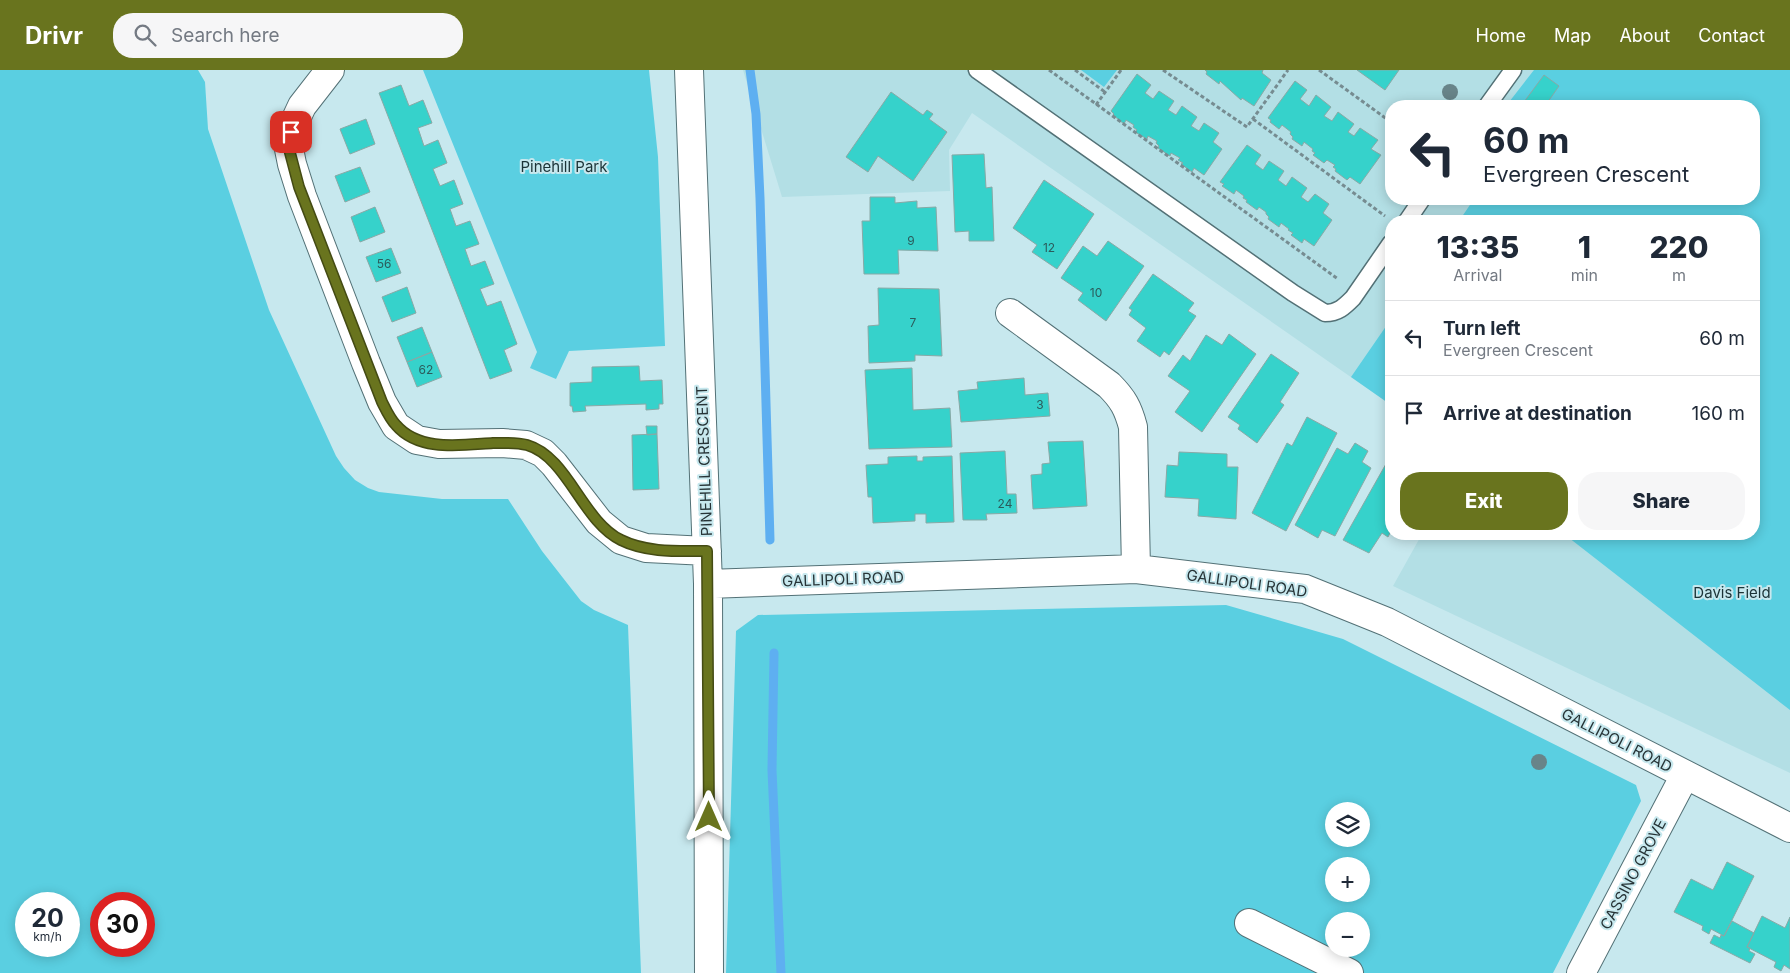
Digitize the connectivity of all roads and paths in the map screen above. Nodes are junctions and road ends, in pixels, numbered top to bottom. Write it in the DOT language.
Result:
graph roads {
  1 [pos="330,70"];
  2 [pos="690,70"];
  3 [pos="977,70"];
  4 [pos="1049,70"];
  5 [pos="1075,70"];
  6 [pos="1121,70"];
  7 [pos="1163,70"];
  8 [pos="1288,70"];
  9 [pos="1319,70"];
  10 [pos="1513,70"];
  11 [pos="1105,92"];
  12 [pos="1491,100"];
  13 [pos="1096,105"];
  14 [pos="1385,118"];
  15 [pos="1252,119"];
  16 [pos="1392,212"];
  17 [pos="1390,215"];
  18 [pos="1385,217"];
  19 [pos="1385,251"];
  20 [pos="1343,282"];
  21 [pos="1010,313"];
  22 [pos="707,551"];
  23 [pos="1136,569"];
  24 [pos="708,584"];
  25 [pos="1685,775"];
  26 [pos="1790,828"];
  27 [pos="1249,923"];
  28 [pos="710,973"];
  29 [pos="1349,973"];
  30 [pos="1581,973"];
  1 -- 22 [label="street"];
  2 -- 22 [label="street, PINEHILL CRESCENT"];
  3 -- 19 [label="lane"];
  4 -- 13 [label="path"];
  5 -- 11 [label="path"];
  6 -- 11 [label="path"];
  7 -- 15 [label="path"];
  8 -- 15 [label="path"];
  9 -- 14 [label="path"];
  10 -- 12 [label="lane"];
  11 -- 13 [label="path"];
  13 -- 20 [label="path"];
  15 -- 18 [label="path"];
  16 -- 17 [label="path"];
  21 -- 23 [label="street"];
  22 -- 24 [label="street, PINEHILL CRESCENT"];
  23 -- 24 [label="street, GALLIPOLI ROAD"];
  23 -- 25 [label="street, GALLIPOLI ROAD"];
  24 -- 28 [label="street, PINEHILL CRESCENT"];
  25 -- 26 [label="street, GALLIPOLI ROAD"];
  25 -- 30 [label="street, CASSINO GROVE"];
  27 -- 29 [label="street"];
}
